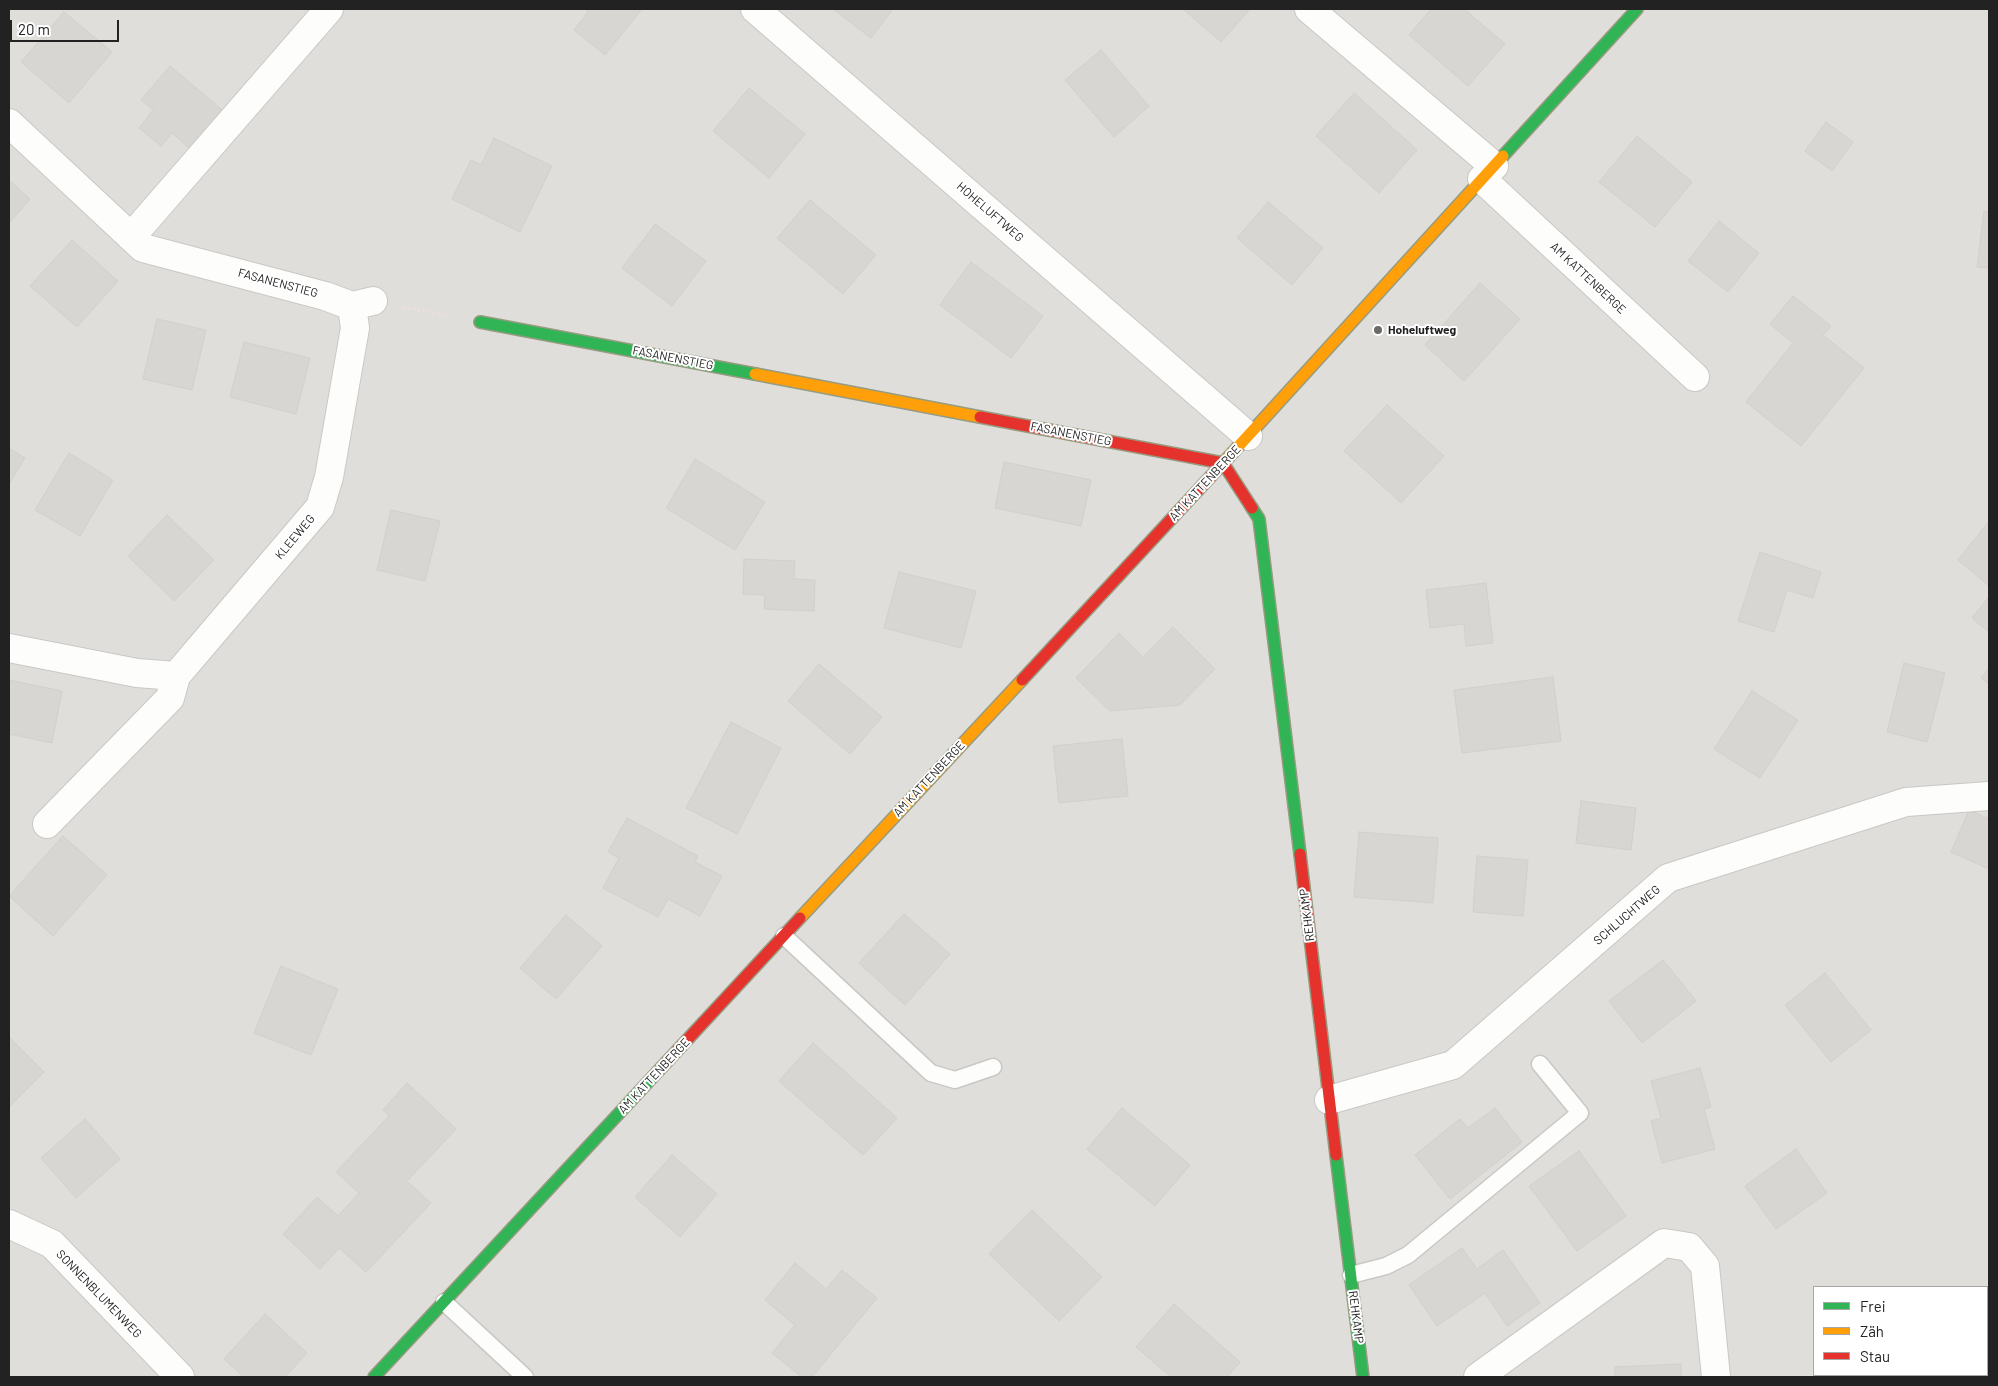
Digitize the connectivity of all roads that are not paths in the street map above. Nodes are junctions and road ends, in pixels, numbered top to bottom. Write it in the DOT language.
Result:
graph roads {
  1 [pos="329,9"];
  2 [pos="755,9"];
  3 [pos="1309,9"];
  4 [pos="1637,9"];
  5 [pos="9,124"];
  6 [pos="1488,172"];
  7 [pos="131,237"];
  8 [pos="362,304"];
  9 [pos="480,322"];
  10 [pos="1695,377"];
  11 [pos="1248,436"];
  12 [pos="1224,463"];
  13 [pos="9,648"];
  14 [pos="176,676"];
  15 [pos="1989,796"];
  16 [pos="47,824"];
  17 [pos="784,936"];
  18 [pos="1540,1064"];
  19 [pos="993,1067"];
  20 [pos="1330,1100"];
  21 [pos="9,1224"];
  22 [pos="1351,1275"];
  23 [pos="444,1302"];
  24 [pos="180,1377"];
  25 [pos="374,1377"];
  26 [pos="525,1377"];
  27 [pos="1363,1377"];
  28 [pos="1478,1377"];
  29 [pos="1716,1377"];
  1 -- 7 [label="street"];
  2 -- 11 [label="street, HOHELUFTWEG"];
  3 -- 6 [label="street, AM KATTENBERGE"];
  4 -- 6 [label="street, AM KATTENBERGE"];
  5 -- 7 [label="street, FASANENSTIEG"];
  6 -- 10 [label="street, AM KATTENBERGE"];
  6 -- 11 [label="street, AM KATTENBERGE"];
  7 -- 8 [label="street, FASANENSTIEG"];
  8 -- 14 [label="street, KLEEWEG"];
  9 -- 12 [label="street, FASANENSTIEG"];
  11 -- 12 [label="street, AM KATTENBERGE"];
  12 -- 17 [label="street, AM KATTENBERGE"];
  12 -- 20 [label="street, REHKAMP"];
  13 -- 14 [label="street"];
  14 -- 16 [label="street, KLEEWEG"];
  15 -- 20 [label="street, SCHLUCHTWEG"];
  17 -- 19 [label="lane"];
  17 -- 23 [label="street, AM KATTENBERGE"];
  18 -- 22 [label="lane"];
  20 -- 22 [label="street, REHKAMP"];
  21 -- 24 [label="street, SONNENBLUMENWEG"];
  22 -- 27 [label="street, REHKAMP"];
  23 -- 25 [label="street, AM KATTENBERGE"];
  23 -- 26 [label="lane"];
  28 -- 29 [label="street"];
}
